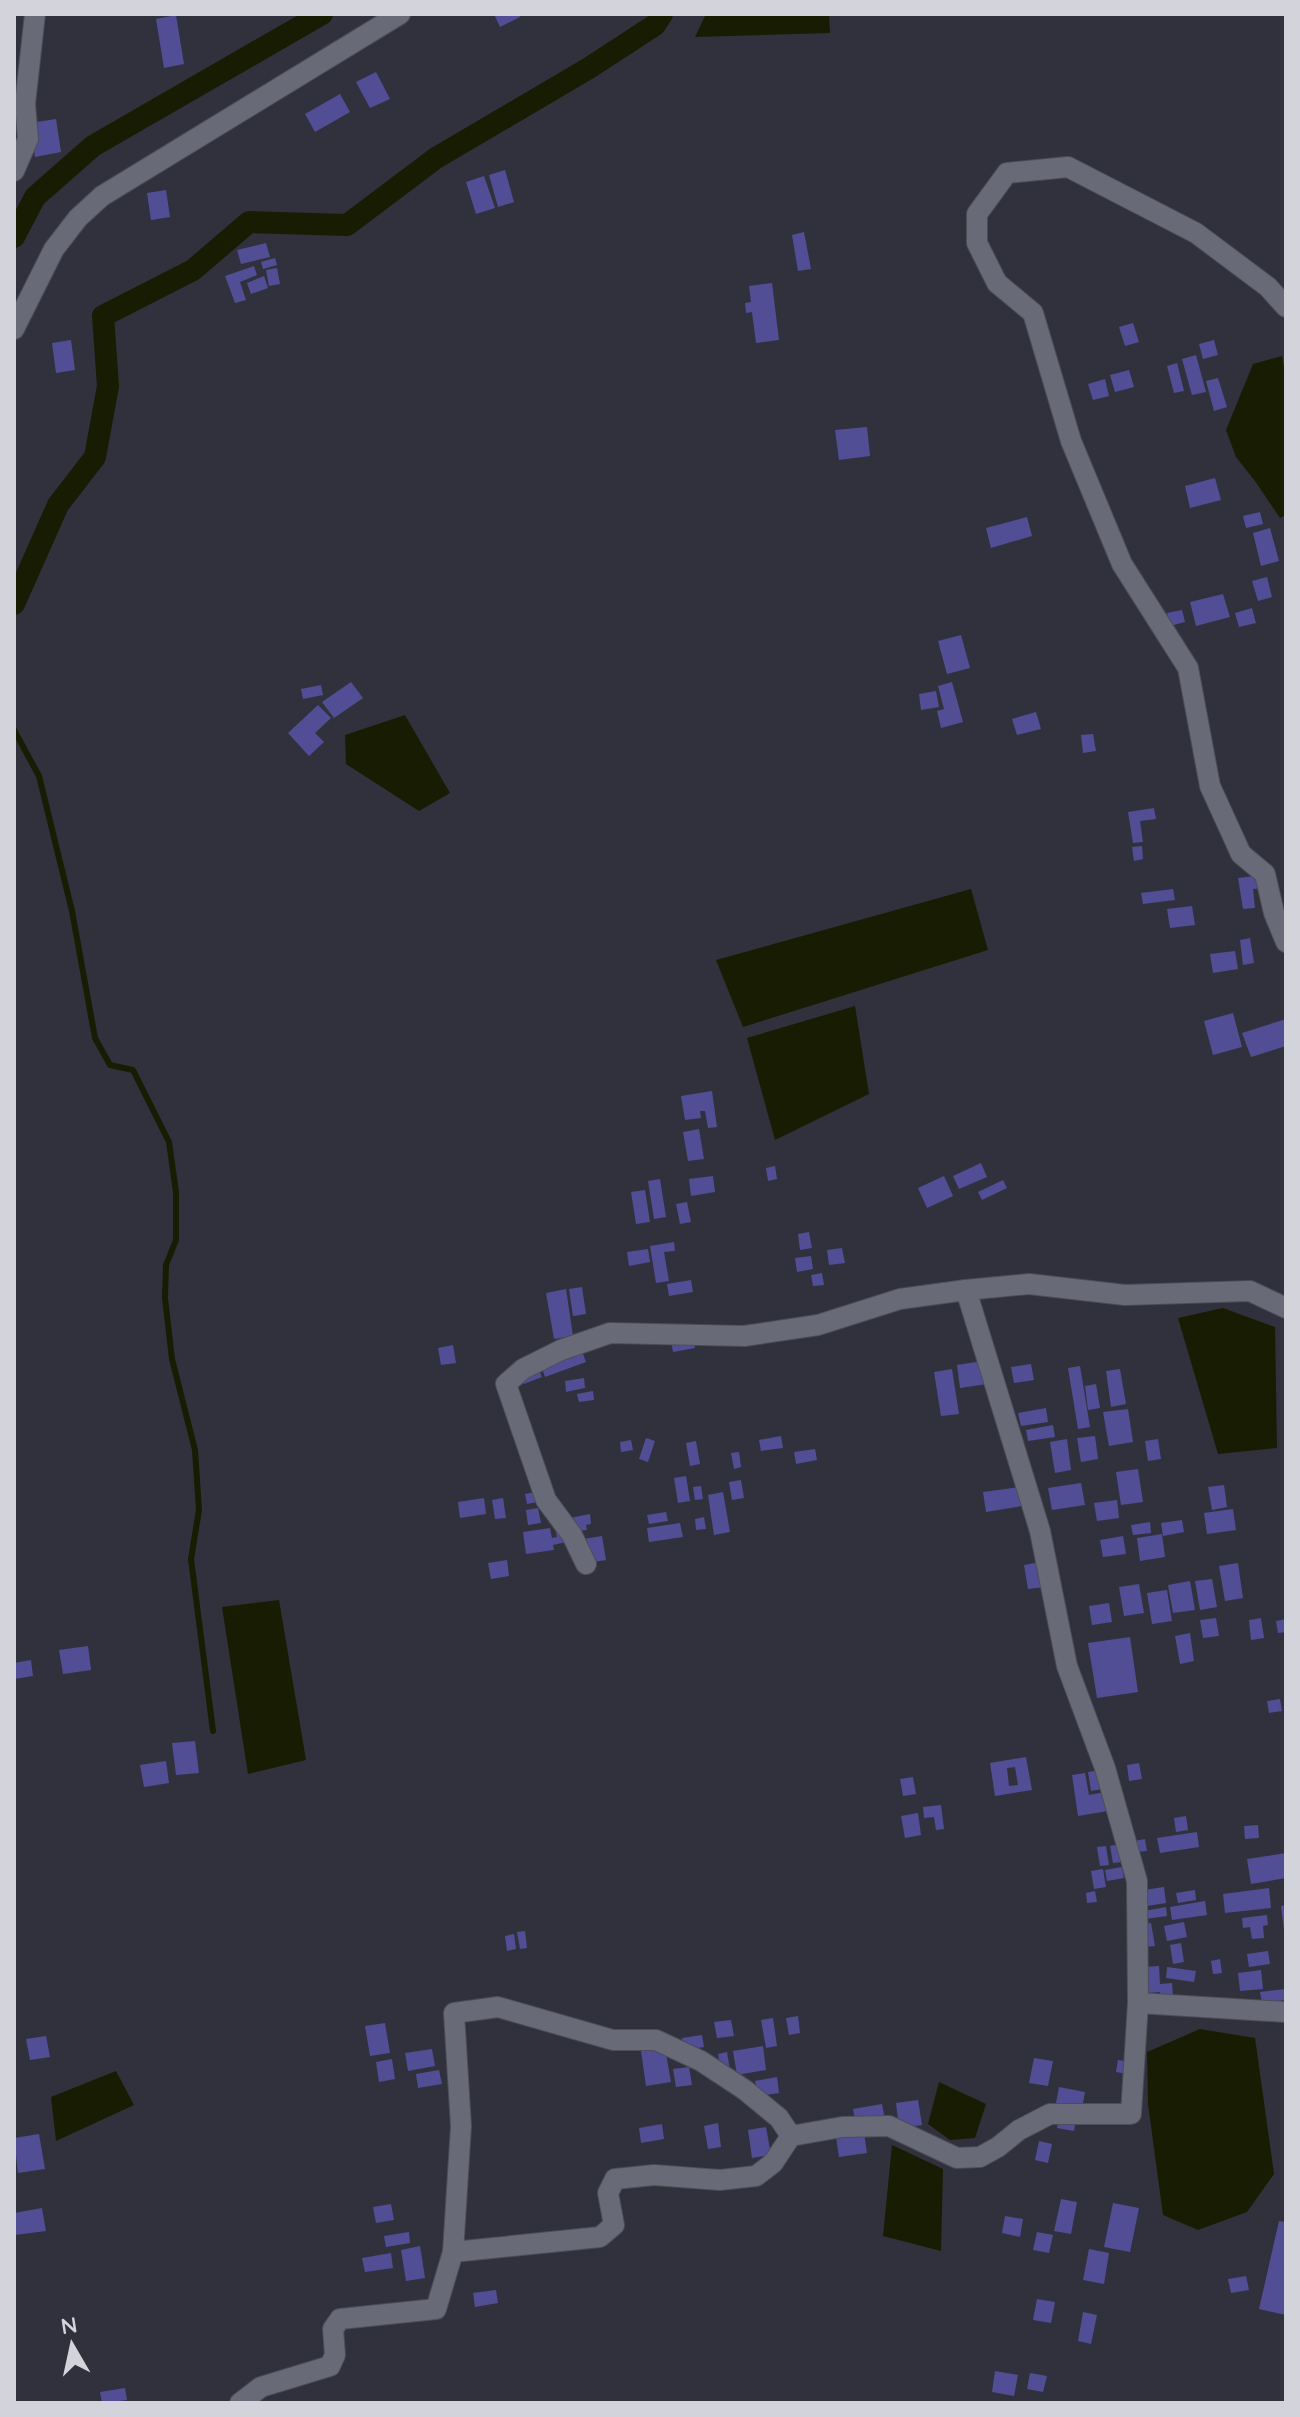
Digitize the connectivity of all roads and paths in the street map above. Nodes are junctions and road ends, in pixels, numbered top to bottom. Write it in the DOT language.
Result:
graph roads {
  1 [pos="35,14"];
  2 [pos="400,14"];
  3 [pos="14,171"];
  4 [pos="1286,307"];
  5 [pos="14,329"];
  6 [pos="1286,942"];
  7 [pos="966,1290"];
  8 [pos="1286,1308"];
  9 [pos="586,1564"];
  10 [pos="1138,2003"];
  11 [pos="1286,2012"];
  12 [pos="791,2136"];
  13 [pos="453,2252"];
  14 [pos="240,2403"];
  1 -- 3 [label="street"];
  2 -- 5 [label="street"];
  4 -- 6 [label="street"];
  7 -- 8 [label="street"];
  7 -- 9 [label="street"];
  7 -- 10 [label="street"];
  10 -- 11 [label="street"];
  10 -- 12 [label="street"];
  12 -- 13 [label="street"];
  12 -- 13 [label="street"];
  13 -- 14 [label="street"];
}
